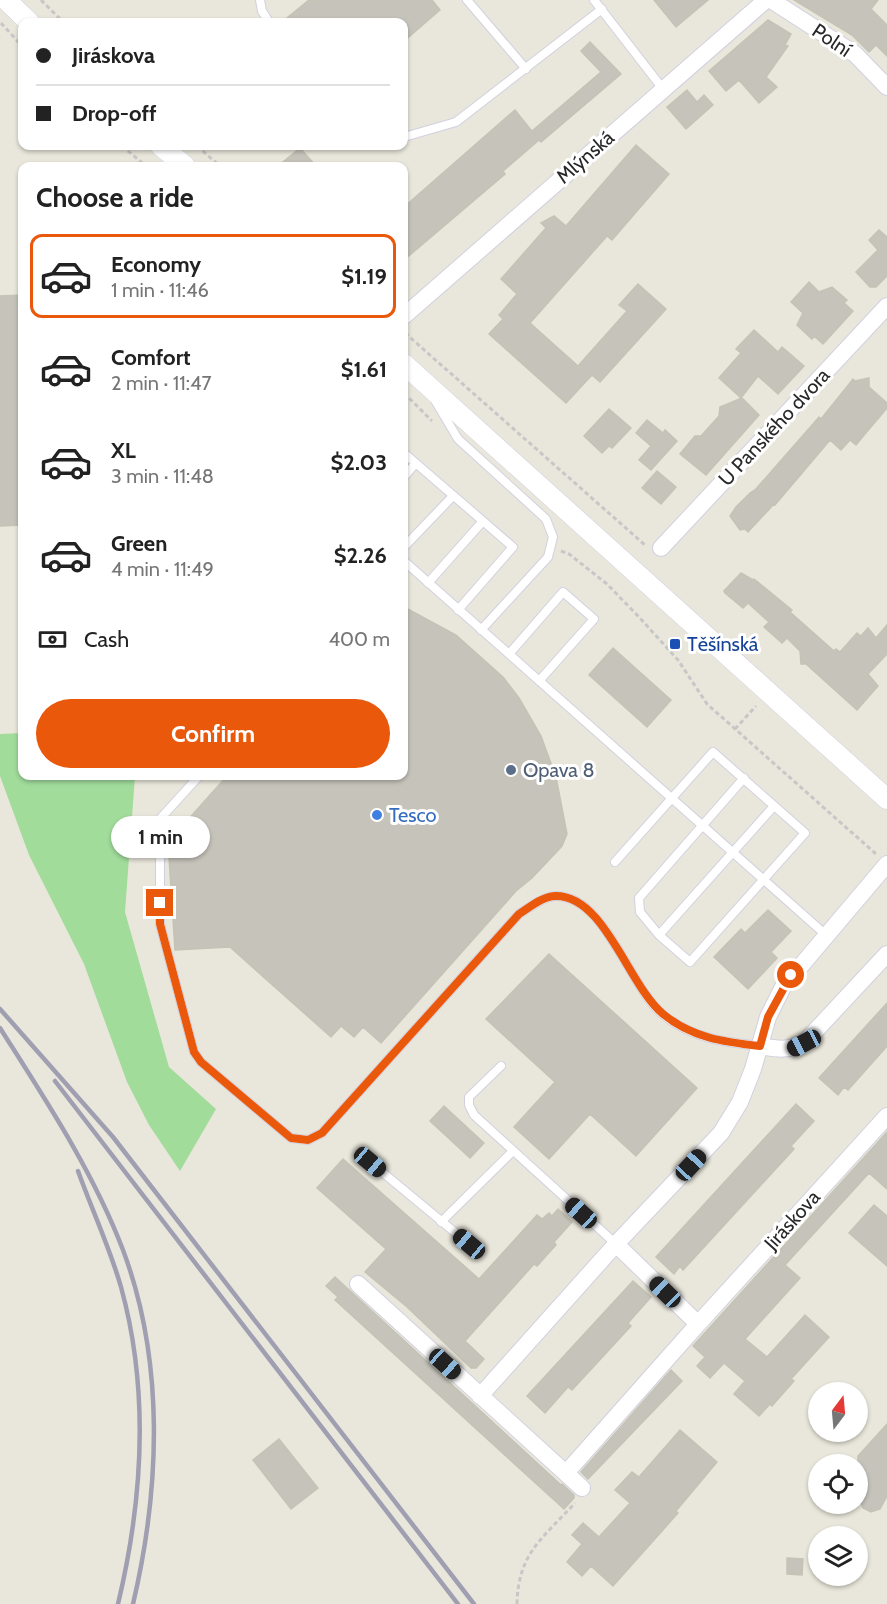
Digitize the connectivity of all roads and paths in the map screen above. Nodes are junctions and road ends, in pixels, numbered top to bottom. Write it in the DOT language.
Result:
graph roads {
  1 [pos="6,0"];
  2 [pos="41,0"];
  3 [pos="260,0"];
  4 [pos="467,0"];
  5 [pos="594,0"];
  6 [pos="766,0"];
  7 [pos="771,0"];
  8 [pos="602,9"];
  9 [pos="25,18"];
  10 [pos="59,18"];
  11 [pos="266,18"];
  12 [pos="0,21"];
  13 [pos="18,41"];
  14 [pos="525,69"];
  15 [pos="887,87"];
  16 [pos="663,89"];
  17 [pos="408,136"];
  18 [pos="127,150"];
  19 [pos="166,150"];
  20 [pos="202,150"];
  21 [pos="141,162"];
  22 [pos="179,162"];
  23 [pos="215,162"];
  24 [pos="887,306"];
  25 [pos="408,312"];
  26 [pos="408,335"];
  27 [pos="408,368"];
  28 [pos="425,384"];
  29 [pos="408,397"];
  30 [pos="432,422"];
  31 [pos="408,457"];
  32 [pos="415,464"];
  33 [pos="408,472"];
  34 [pos="453,496"];
  35 [pos="483,521"];
  36 [pos="408,543"];
  37 [pos="552,548"];
  38 [pos="654,548"];
  39 [pos="408,565"];
  40 [pos="428,583"];
  41 [pos="458,610"];
  42 [pos="481,630"];
  43 [pos="509,654"];
  44 [pos="539,681"];
  45 [pos="744,778"];
  46 [pos="195,780"];
  47 [pos="671,799"];
  48 [pos="887,799"];
  49 [pos="774,806"];
  50 [pos="701,825"];
  51 [pos="733,853"];
  52 [pos="615,862"];
  53 [pos="887,864"];
  54 [pos="763,880"];
  55 [pos="659,935"];
  56 [pos="826,935"];
  57 [pos="887,954"];
  58 [pos="760,1046"];
  59 [pos="501,1066"];
  60 [pos="887,1116"];
  61 [pos="513,1151"];
  62 [pos="370,1162"];
  63 [pos="441,1222"];
  64 [pos="469,1244"];
  65 [pos="616,1244"];
  66 [pos="358,1284"];
  67 [pos="698,1324"];
  68 [pos="480,1396"];
  69 [pos="566,1473"];
  70 [pos="582,1488"];
  71 [pos="518,1604"];
  1 -- 9 [label="street"];
  2 -- 10 [label="path"];
  3 -- 11 [label="lane"];
  4 -- 14 [label="lane"];
  5 -- 8 [label="lane"];
  6 -- 16 [label="street, Mlýnská"];
  7 -- 15 [label="street, Polní"];
  8 -- 14 [label="lane"];
  8 -- 16 [label="lane"];
  12 -- 13 [label="path"];
  14 -- 17 [label="lane"];
  16 -- 25 [label="street, Mlýnská"];
  18 -- 21 [label="path"];
  19 -- 22 [label="street"];
  20 -- 23 [label="path"];
  24 -- 38 [label="street, U Panského dvora"];
  26 -- 38 [label="path"];
  27 -- 28 [label="street"];
  28 -- 37 [label="lane"];
  28 -- 48 [label="street"];
  29 -- 30 [label="path"];
  31 -- 32 [label="lane"];
  32 -- 33 [label="lane"];
  32 -- 34 [label="lane"];
  34 -- 35 [label="lane"];
  34 -- 36 [label="lane"];
  35 -- 40 [label="lane"];
  35 -- 41 [label="lane"];
  37 -- 42 [label="lane"];
  37 -- 53 [label="path"];
  39 -- 40 [label="lane"];
  40 -- 41 [label="lane"];
  41 -- 42 [label="lane"];
  42 -- 43 [label="lane"];
  43 -- 44 [label="lane"];
  43 -- 44 [label="lane"];
  44 -- 47 [label="lane"];
  45 -- 47 [label="lane"];
  45 -- 49 [label="lane"];
  45 -- 50 [label="lane"];
  46 -- 58 [label="lane"];
  47 -- 50 [label="lane"];
  47 -- 52 [label="lane"];
  49 -- 51 [label="lane"];
  49 -- 54 [label="lane"];
  50 -- 51 [label="lane"];
  50 -- 55 [label="lane"];
  51 -- 54 [label="lane"];
  51 -- 55 [label="lane"];
  53 -- 56 [label="street"];
  54 -- 55 [label="lane"];
  54 -- 56 [label="lane"];
  56 -- 58 [label="street"];
  57 -- 58 [label="street"];
  58 -- 65 [label="street"];
  59 -- 61 [label="lane"];
  60 -- 67 [label="street, Jiráskova"];
  61 -- 63 [label="lane"];
  61 -- 65 [label="lane"];
  62 -- 63 [label="lane"];
  63 -- 64 [label="lane"];
  65 -- 67 [label="street"];
  65 -- 68 [label="street"];
  66 -- 68 [label="street"];
  67 -- 69 [label="street, Jiráskova"];
  68 -- 69 [label="street"];
  69 -- 70 [label="street"];
  70 -- 71 [label="path"];
}
